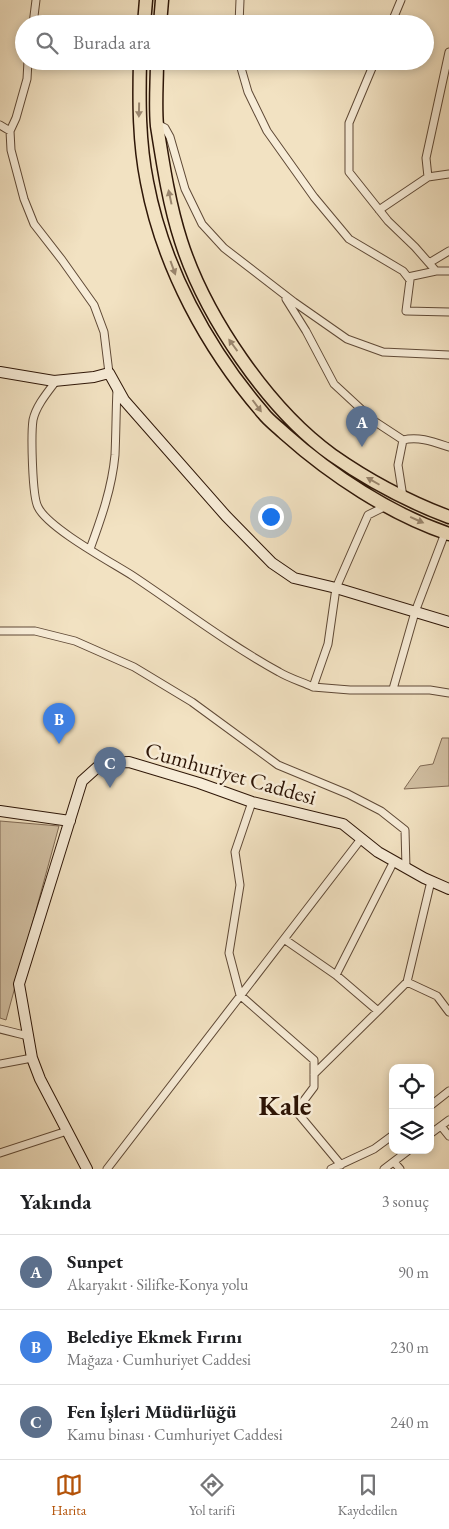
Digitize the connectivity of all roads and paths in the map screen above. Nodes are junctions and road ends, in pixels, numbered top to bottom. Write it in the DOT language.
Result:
graph roads {
  1 [pos="36,0"];
  2 [pos="146,0"];
  3 [pos="162,0"];
  4 [pos="240,0"];
  5 [pos="400,0"];
  6 [pos="34,15"];
  7 [pos="145,15"];
  8 [pos="161,15"];
  9 [pos="239,15"];
  10 [pos="394,15"];
  11 [pos="449,52"];
  12 [pos="28,70"];
  13 [pos="140,70"];
  14 [pos="157,70"];
  15 [pos="242,70"];
  16 [pos="371,70"];
  17 [pos="449,96"];
  18 [pos="439,98"];
  19 [pos="157,124"];
  20 [pos="0,125"];
  21 [pos="10,131"];
  22 [pos="449,174"];
  23 [pos="428,177"];
  24 [pos="379,210"];
  25 [pos="449,251"];
  26 [pos="429,263"];
  27 [pos="436,271"];
  28 [pos="449,271"];
  29 [pos="408,277"];
  30 [pos="282,293"];
  31 [pos="449,312"];
  32 [pos="449,355"];
  33 [pos="0,372"];
  34 [pos="109,373"];
  35 [pos="56,381"];
  36 [pos="117,386"];
  37 [pos="403,440"];
  38 [pos="449,448"];
  39 [pos="403,498"];
  40 [pos="386,506"];
  41 [pos="449,517"];
  42 [pos="447,533"];
  43 [pos="90,550"];
  44 [pos="336,588"];
  45 [pos="415,612"];
  46 [pos="449,622"];
  47 [pos="0,631"];
  48 [pos="313,687"];
  49 [pos="393,689"];
  50 [pos="449,693"];
  51 [pos="252,802"];
  52 [pos="0,811"];
  53 [pos="70,820"];
  54 [pos="361,839"];
  55 [pos="394,861"];
  56 [pos="406,868"];
  57 [pos="431,881"];
  58 [pos="449,889"];
  59 [pos="284,939"];
  60 [pos="336,975"];
  61 [pos="407,982"];
  62 [pos="240,994"];
  63 [pos="448,1009"];
  64 [pos="378,1011"];
  65 [pos="0,1030"];
  66 [pos="28,1036"];
  67 [pos="32,1058"];
  68 [pos="0,1064"];
  69 [pos="314,1074"];
  70 [pos="449,1091"];
  71 [pos="434,1103"];
  72 [pos="449,1120"];
  73 [pos="441,1126"];
  74 [pos="67,1131"];
  75 [pos="434,1131"];
  76 [pos="449,1136"];
  77 [pos="389,1138"];
  78 [pos="0,1153"];
  79 [pos="404,1154"];
  80 [pos="394,1162"];
  81 [pos="341,1165"];
  82 [pos="87,1169"];
  83 [pos="106,1169"];
  84 [pos="332,1169"];
  85 [pos="384,1169"];
  86 [pos="400,1169"];
  1 -- 6 [label="street"];
  2 -- 7 [label="highway"];
  3 -- 8 [label="highway"];
  4 -- 9 [label="street"];
  5 -- 10 [label="street"];
  11 -- 18 [label="street"];
  12 -- 21 [label="street"];
  13 -- 40 [label="highway, one-way"];
  14 -- 19 [label="highway"];
  15 -- 29 [label="street"];
  16 -- 24 [label="street"];
  17 -- 18 [label="street"];
  18 -- 23 [label="street"];
  19 -- 30 [label="street"];
  39 -- 19 [label="highway, one-way"];
  20 -- 21 [label="street"];
  21 -- 34 [label="street"];
  22 -- 23 [label="street"];
  23 -- 24 [label="street"];
  24 -- 26 [label="street"];
  25 -- 26 [label="street"];
  26 -- 27 [label="street"];
  27 -- 28 [label="street"];
  27 -- 29 [label="street"];
  29 -- 31 [label="street"];
  30 -- 32 [label="street"];
  30 -- 37 [label="street"];
  33 -- 35 [label="street"];
  34 -- 35 [label="street"];
  34 -- 36 [label="street"];
  35 -- 43 [label="street"];
  36 -- 43 [label="street"];
  36 -- 44 [label="street"];
  37 -- 38 [label="street"];
  37 -- 39 [label="street"];
  39 -- 41 [label="highway"];
  40 -- 42 [label="highway, one-way"];
  40 -- 44 [label="street"];
  42 -- 45 [label="street"];
  43 -- 48 [label="street"];
  44 -- 45 [label="street"];
  44 -- 48 [label="street"];
  45 -- 46 [label="street"];
  45 -- 49 [label="street"];
  47 -- 56 [label="street"];
  48 -- 49 [label="street"];
  49 -- 50 [label="street"];
  51 -- 53 [label="street, Cumhuriyet Caddesi"];
  51 -- 54 [label="street, Cumhuriyet Caddesi"];
  51 -- 62 [label="street"];
  52 -- 53 [label="street"];
  53 -- 66 [label="street, Cumhuriyet Caddesi"];
  54 -- 55 [label="street, Cumhuriyet Caddesi"];
  54 -- 59 [label="street"];
  55 -- 56 [label="street, Cumhuriyet Caddesi"];
  55 -- 60 [label="street"];
  56 -- 57 [label="street, Cumhuriyet Caddesi"];
  57 -- 58 [label="street, Cumhuriyet Caddesi"];
  57 -- 61 [label="street"];
  59 -- 60 [label="street"];
  59 -- 62 [label="street"];
  60 -- 64 [label="street"];
  61 -- 63 [label="street"];
  61 -- 64 [label="street"];
  62 -- 69 [label="street"];
  62 -- 83 [label="street"];
  64 -- 69 [label="street"];
  65 -- 66 [label="street"];
  66 -- 67 [label="street"];
  67 -- 68 [label="street"];
  67 -- 74 [label="street"];
  69 -- 81 [label="street"];
  70 -- 71 [label="street"];
  72 -- 73 [label="street"];
  73 -- 75 [label="street"];
  73 -- 76 [label="street"];
  74 -- 78 [label="street"];
  74 -- 82 [label="street"];
  77 -- 81 [label="street"];
  79 -- 80 [label="street"];
  80 -- 85 [label="street"];
  80 -- 86 [label="street"];
  81 -- 84 [label="street"];
}
